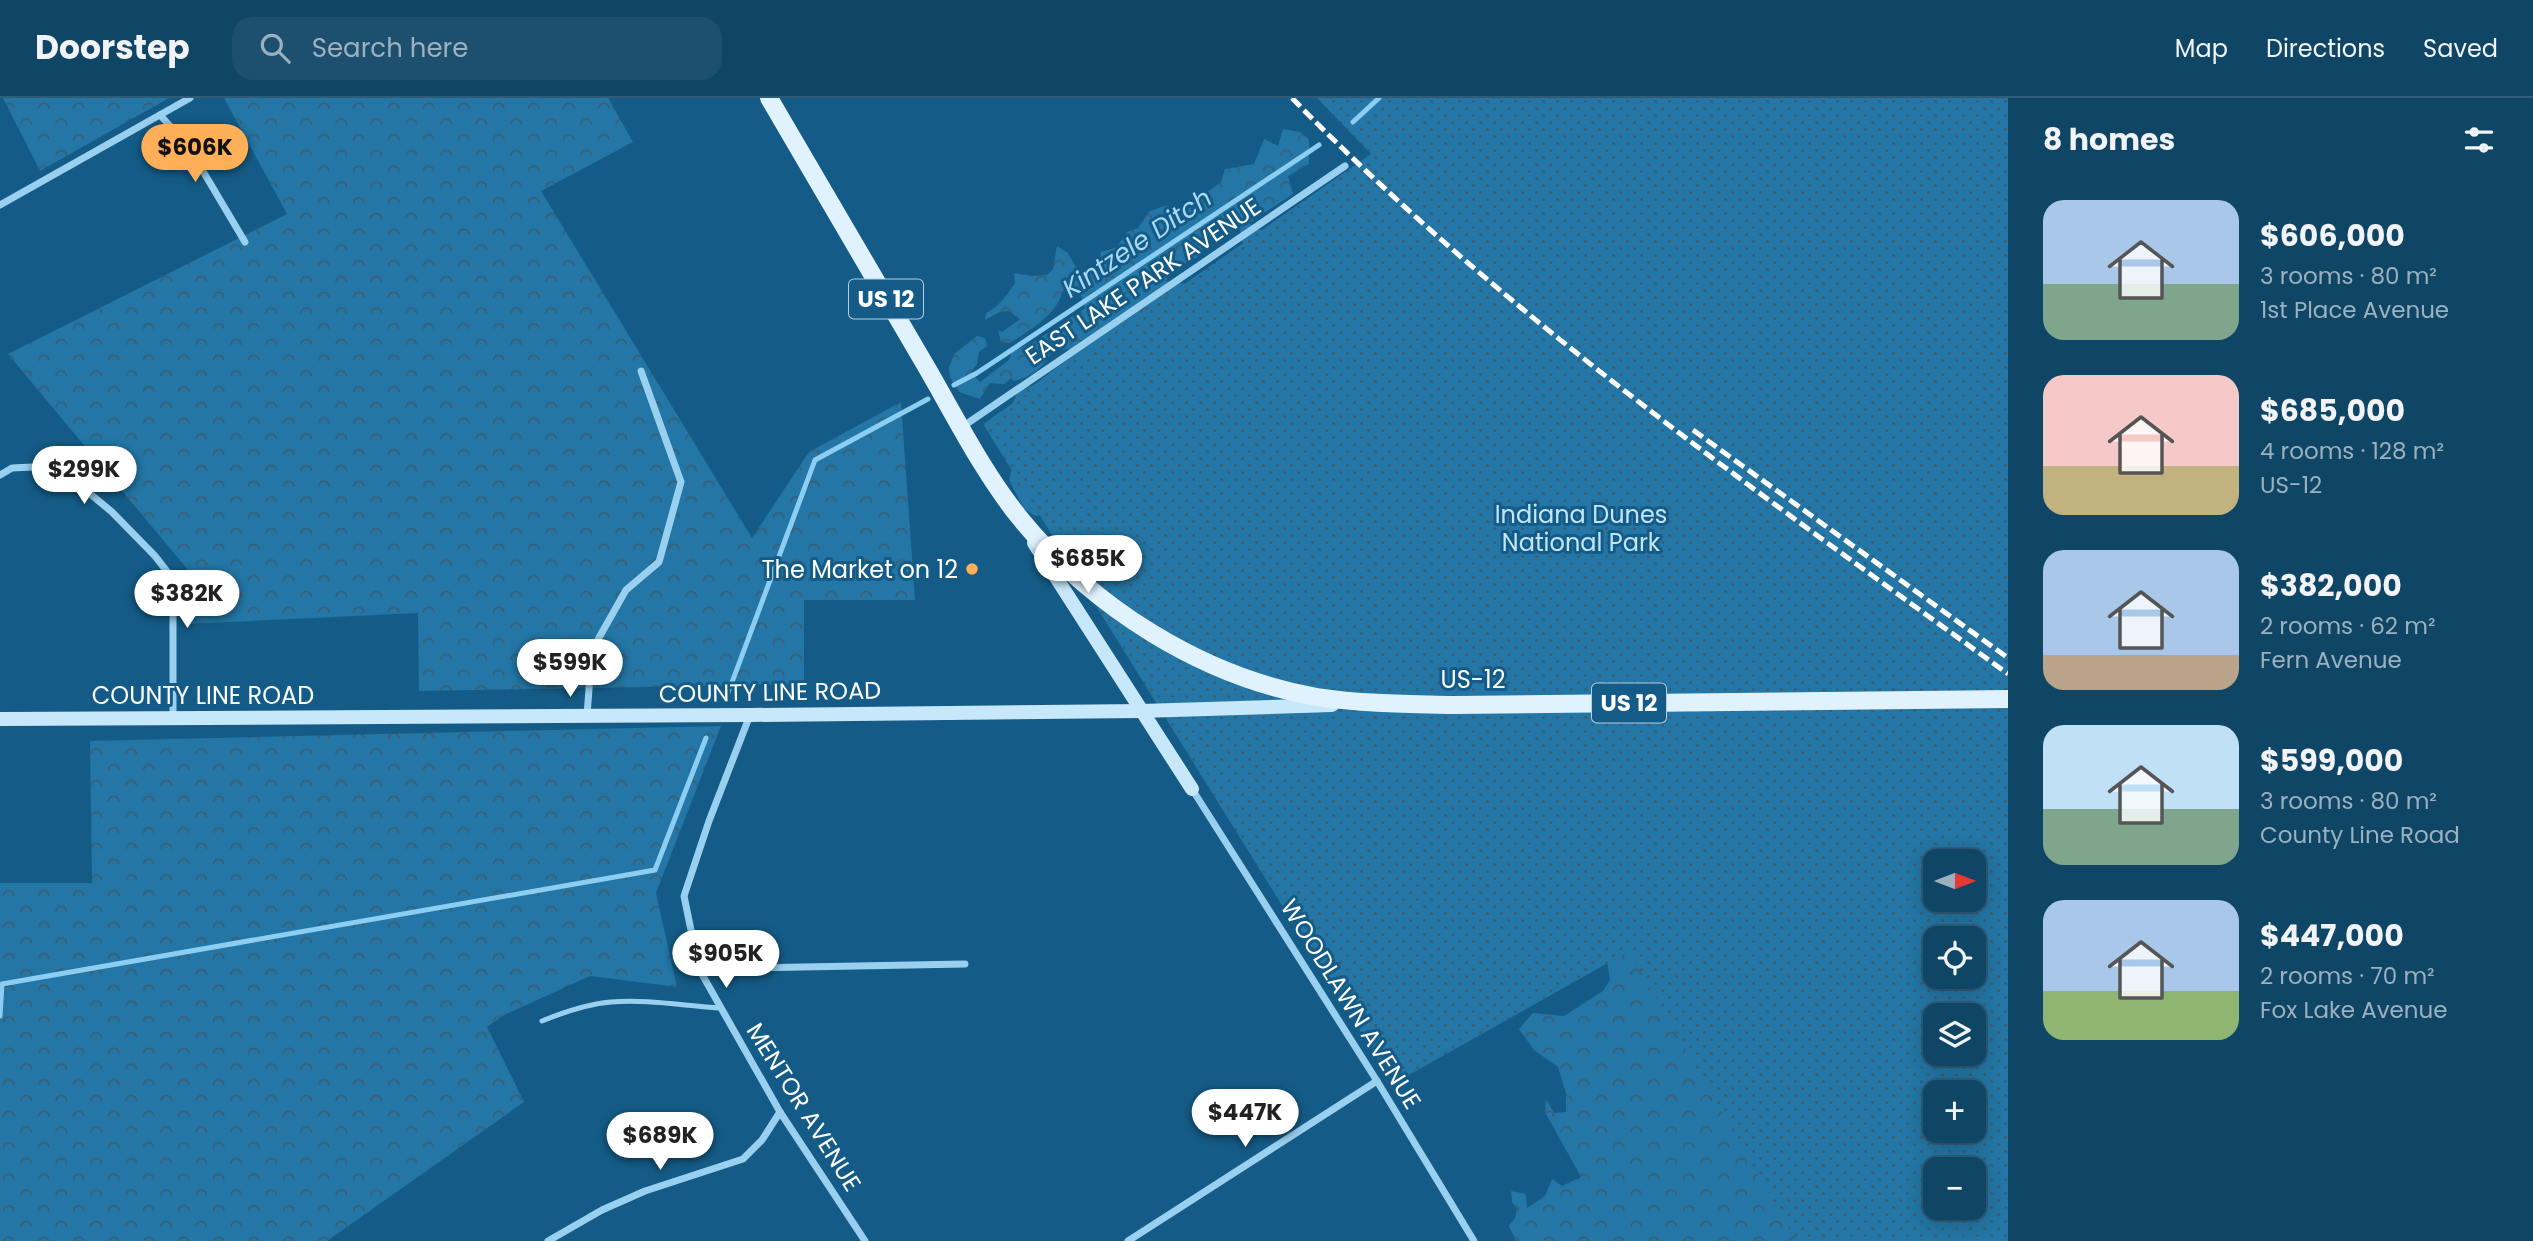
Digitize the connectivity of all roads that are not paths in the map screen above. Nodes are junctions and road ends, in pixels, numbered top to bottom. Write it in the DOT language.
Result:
graph roads {
  1 [pos="190,98"];
  2 [pos="769,98"];
  3 [pos="160,116"];
  4 [pos="1345,166"];
  5 [pos="0,205"];
  6 [pos="245,242"];
  7 [pos="641,370"];
  8 [pos="962,427"];
  9 [pos="0,475"];
  10 [pos="1006,498"];
  11 [pos="2008,699"];
  12 [pos="1373,703"];
  13 [pos="1140,711"];
  14 [pos="750,715"];
  15 [pos="586,716"];
  16 [pos="173,718"];
  17 [pos="0,719"];
  18 [pos="1192,789"];
  19 [pos="965,964"];
  20 [pos="699,970"];
  21 [pos="721,1008"];
  22 [pos="542,1021"];
  23 [pos="1377,1081"];
  24 [pos="780,1112"];
  25 [pos="548,1241"];
  26 [pos="865,1241"];
  27 [pos="1128,1241"];
  28 [pos="1474,1241"];
  1 -- 3 [label="street"];
  2 -- 8 [label="main road, US 12"];
  3 -- 5 [label="street"];
  3 -- 6 [label="street"];
  4 -- 8 [label="street, EAST LAKE PARK AVENUE"];
  7 -- 15 [label="street"];
  8 -- 10 [label="main road, US 12"];
  9 -- 16 [label="street"];
  10 -- 12 [label="main road, US-12 / US 12"];
  10 -- 13 [label="street"];
  11 -- 12 [label="main road, US-12 / US 12"];
  12 -- 13 [label="street, COUNTY LINE ROAD"];
  13 -- 14 [label="street, COUNTY LINE ROAD"];
  13 -- 18 [label="street"];
  14 -- 15 [label="street, COUNTY LINE ROAD"];
  14 -- 20 [label="street, MENTOR AVENUE"];
  15 -- 16 [label="street, COUNTY LINE ROAD"];
  16 -- 17 [label="street, COUNTY LINE ROAD"];
  18 -- 23 [label="street, WOODLAWN AVENUE"];
  19 -- 20 [label="street"];
  20 -- 21 [label="street, MENTOR AVENUE"];
  21 -- 22 [label="lane"];
  21 -- 24 [label="street, MENTOR AVENUE"];
  23 -- 27 [label="street"];
  23 -- 28 [label="street, WOODLAWN AVENUE"];
  24 -- 25 [label="street"];
  24 -- 26 [label="street, MENTOR AVENUE"];
}
